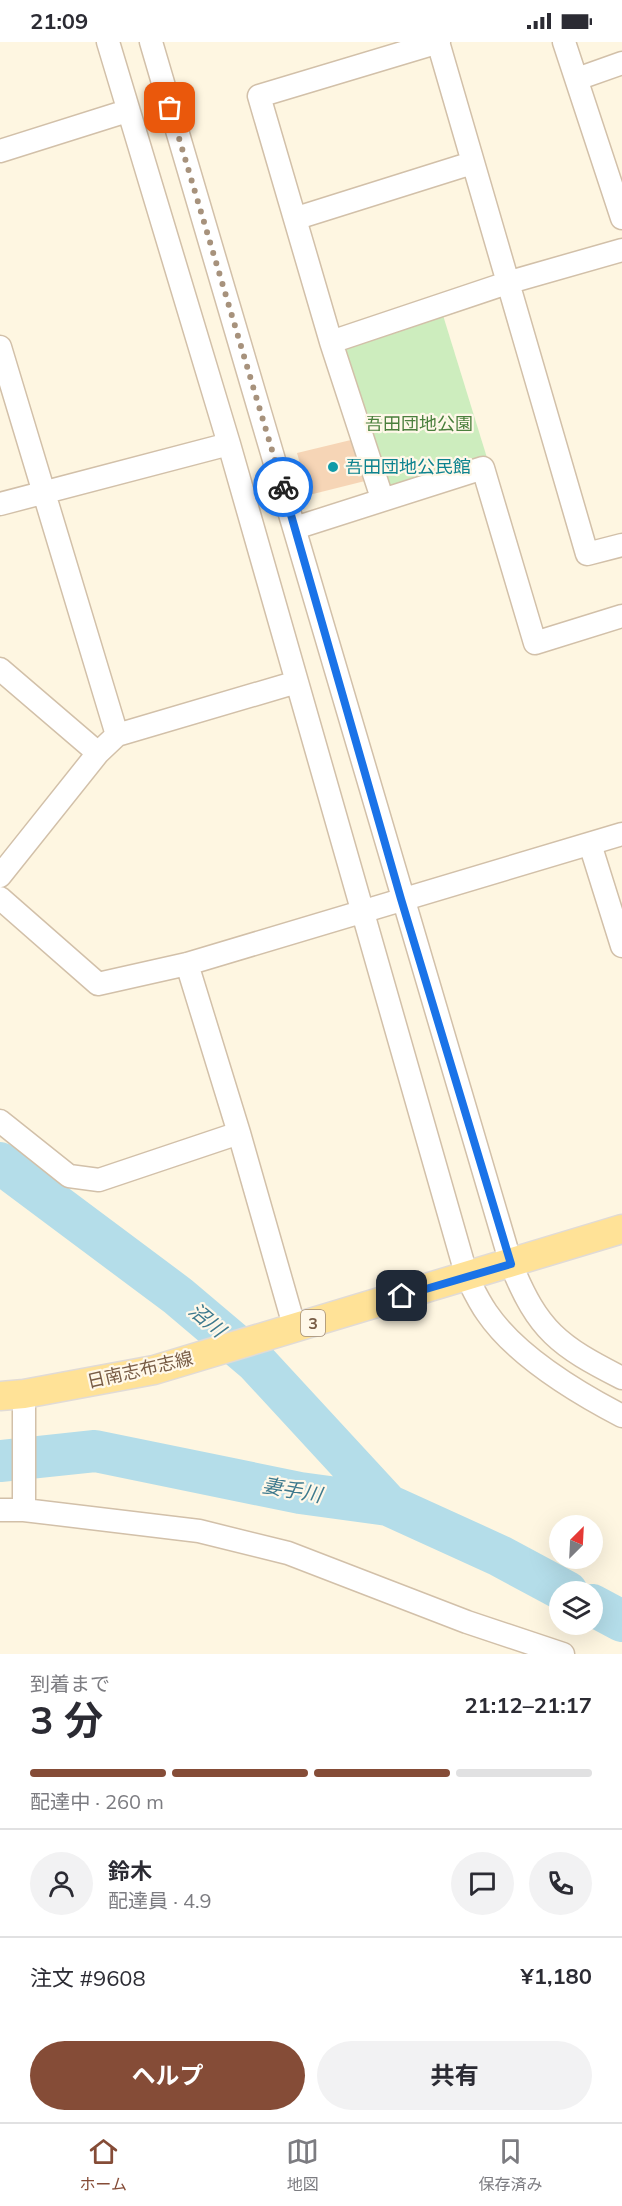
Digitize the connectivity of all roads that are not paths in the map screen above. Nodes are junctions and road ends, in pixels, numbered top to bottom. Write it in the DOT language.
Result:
graph roads {
  1 [pos="108,42"];
  2 [pos="150,42"];
  3 [pos="439,42"];
  4 [pos="564,42"];
  5 [pos="622,63"];
  6 [pos="578,79"];
  7 [pos="127,111"];
  8 [pos="0,151"];
  9 [pos="472,163"];
  10 [pos="297,218"];
  11 [pos="622,218"];
  12 [pos="622,250"];
  13 [pos="510,282"];
  14 [pos="331,342"];
  15 [pos="0,347"];
  16 [pos="229,444"];
  17 [pos="45,491"];
  18 [pos="381,498"];
  19 [pos="0,504"];
  20 [pos="295,528"];
  21 [pos="622,545"];
  22 [pos="622,616"];
  23 [pos="0,669"];
  24 [pos="297,682"];
  25 [pos="117,735"];
  26 [pos="98,753"];
  27 [pos="622,834"];
  28 [pos="590,844"];
  29 [pos="0,876"];
  30 [pos="0,898"];
  31 [pos="401,899"];
  32 [pos="362,910"];
  33 [pos="622,946"];
  34 [pos="187,964"];
  35 [pos="0,1121"];
  36 [pos="239,1132"];
  37 [pos="622,1229"];
  38 [pos="511,1264"];
  39 [pos="467,1277"];
  40 [pos="295,1329"];
  41 [pos="622,1378"];
  42 [pos="12,1395"];
  43 [pos="622,1416"];
  44 [pos="23,1504"];
  45 [pos="0,1510"];
  46 [pos="563,1654"];
  1 -- 7 [label="street"];
  2 -- 20 [label="street"];
  3 -- 9 [label="street"];
  3 -- 10 [label="street"];
  4 -- 6 [label="street"];
  5 -- 6 [label="street"];
  6 -- 11 [label="street"];
  7 -- 8 [label="street"];
  7 -- 16 [label="street"];
  9 -- 10 [label="street"];
  9 -- 13 [label="street"];
  10 -- 14 [label="street"];
  12 -- 13 [label="street"];
  13 -- 14 [label="street"];
  13 -- 21 [label="street"];
  14 -- 18 [label="street"];
  15 -- 17 [label="street"];
  16 -- 17 [label="street"];
  16 -- 24 [label="street"];
  17 -- 19 [label="street"];
  17 -- 25 [label="street"];
  18 -- 20 [label="street"];
  18 -- 22 [label="street"];
  20 -- 31 [label="street"];
  23 -- 26 [label="street"];
  24 -- 25 [label="street"];
  24 -- 32 [label="street"];
  25 -- 26 [label="street"];
  26 -- 29 [label="street"];
  27 -- 28 [label="street"];
  28 -- 31 [label="street"];
  28 -- 33 [label="street"];
  30 -- 34 [label="street"];
  31 -- 32 [label="street"];
  31 -- 38 [label="street"];
  32 -- 34 [label="street"];
  32 -- 39 [label="street"];
  34 -- 36 [label="street"];
  35 -- 36 [label="street"];
  36 -- 40 [label="street"];
  37 -- 38 [label="main road, 日南志布志線 / 3"];
  38 -- 39 [label="main road, 日南志布志線 / 3"];
  38 -- 41 [label="street"];
  39 -- 40 [label="main road, 日南志布志線 / 3"];
  39 -- 43 [label="street"];
  40 -- 42 [label="main road, 日南志布志線 / 3"];
  42 -- 44 [label="street"];
  44 -- 45 [label="street"];
  44 -- 46 [label="street"];
}
